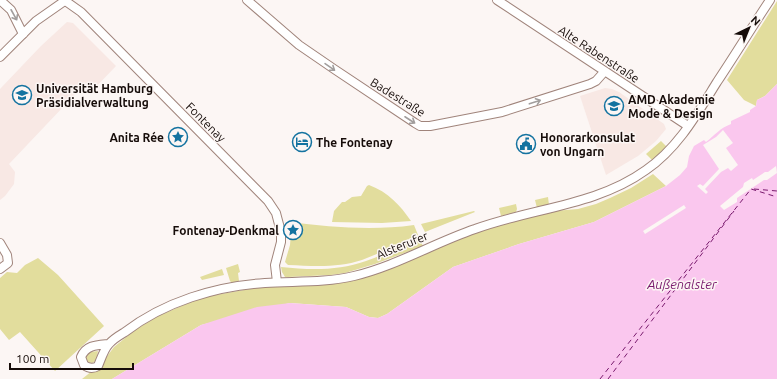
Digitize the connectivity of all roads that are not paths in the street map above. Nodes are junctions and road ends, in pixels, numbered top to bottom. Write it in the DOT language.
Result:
graph roads {
  1 [pos="0,0"];
  2 [pos="65,0"];
  3 [pos="247,0"];
  4 [pos="497,0"];
  5 [pos="770,0"];
  6 [pos="508,3"];
  7 [pos="23,34"];
  8 [pos="0,57"];
  9 [pos="604,72"];
  10 [pos="688,126"];
  11 [pos="0,244"];
  12 [pos="0,270"];
  13 [pos="277,282"];
  14 [pos="108,344"];
  1 -- 7 [label="street, one-way"];
  2 -- 7 [label="street"];
  2 -- 13 [label="street, Fontenay"];
  3 -- 9 [label="street, Badestraße, one-way"];
  4 -- 6 [label="street, Alte Rabenstraße"];
  5 -- 10 [label="street, Alsterufer"];
  6 -- 9 [label="street, Alte Rabenstraße"];
  7 -- 8 [label="street"];
  9 -- 10 [label="street, Alte Rabenstraße"];
  10 -- 13 [label="street, Alsterufer"];
  11 -- 12 [label="street"];
  13 -- 14 [label="street, Alsterufer"];
}
